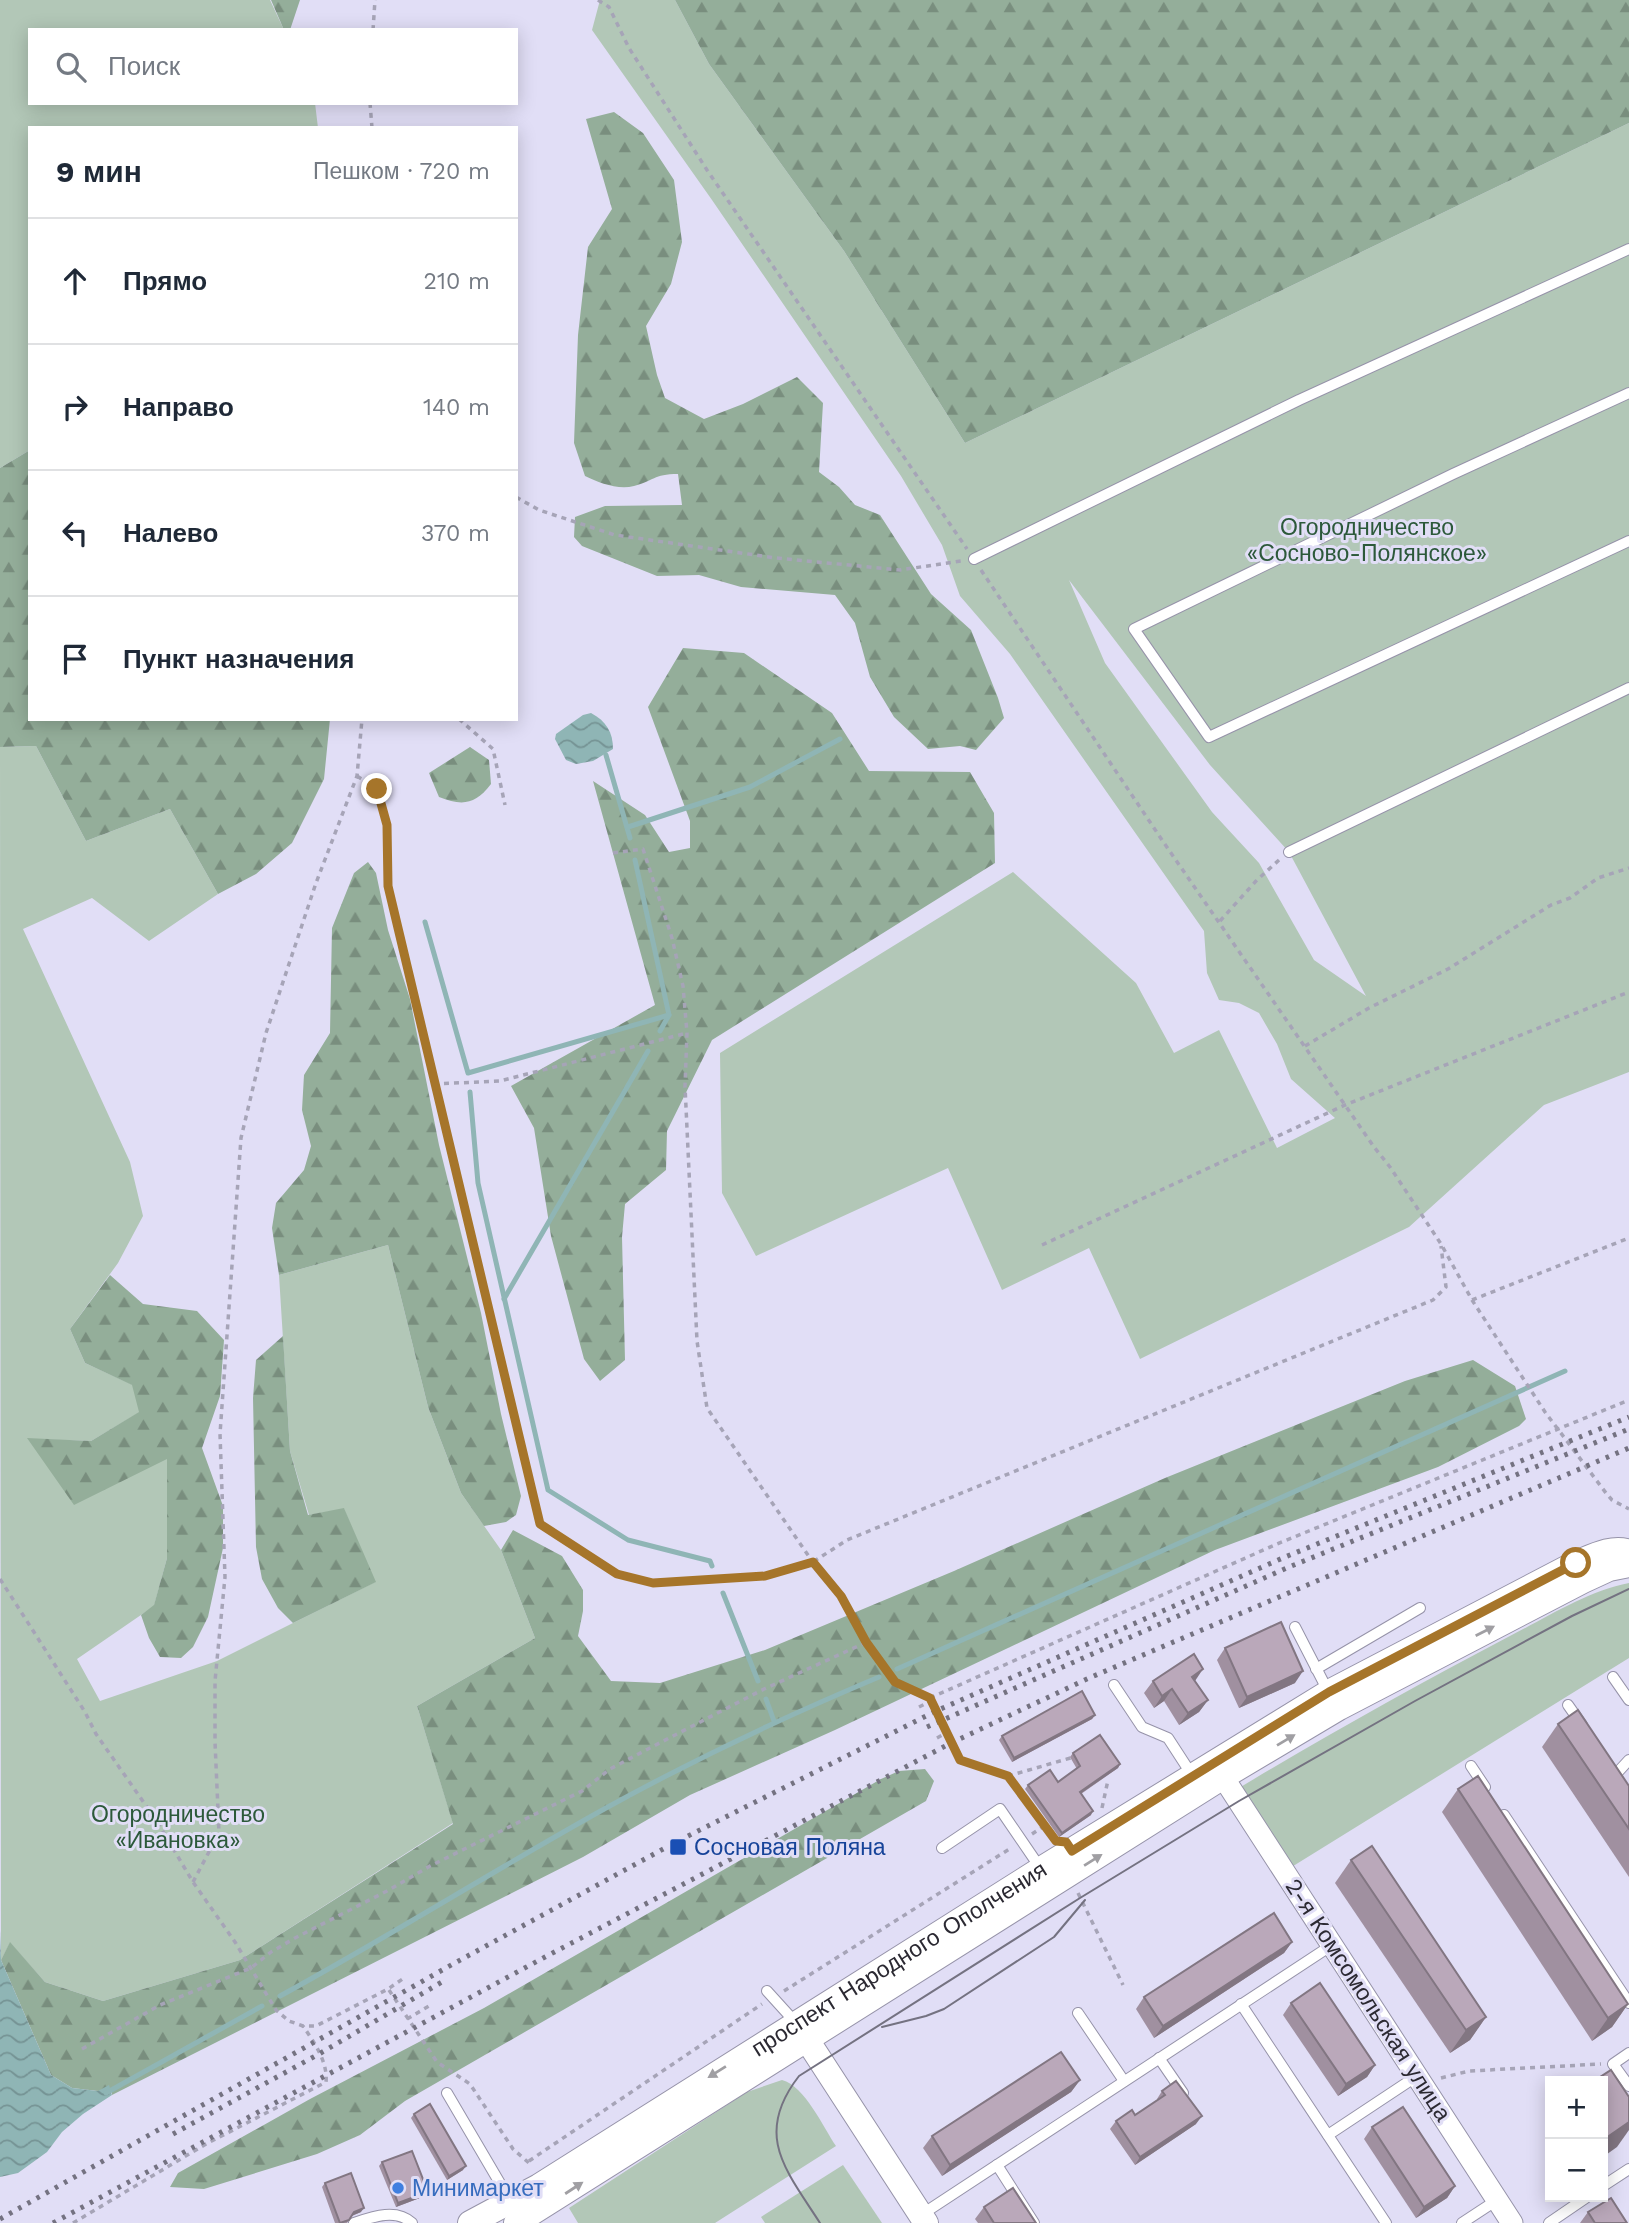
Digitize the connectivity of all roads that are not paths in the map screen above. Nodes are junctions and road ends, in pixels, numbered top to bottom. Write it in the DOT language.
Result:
graph roads {
  1 [pos="1629,249"];
  2 [pos="1629,393"];
  3 [pos="1629,541"];
  4 [pos="974,559"];
  5 [pos="1629,688"];
  6 [pos="1289,852"];
  7 [pos="1629,1552"];
  8 [pos="1629,1565"];
  9 [pos="1420,1608"];
  10 [pos="1295,1627"];
  11 [pos="1316,1669"];
  12 [pos="1614,1677"];
  13 [pos="1114,1685"];
  14 [pos="1334,1700"];
  15 [pos="1629,1700"];
  16 [pos="1568,1705"];
  17 [pos="1592,1740"];
  18 [pos="1629,1760"];
  19 [pos="1608,1763"];
  20 [pos="1471,1766"];
  21 [pos="1210,1772"];
  22 [pos="942,1848"];
  23 [pos="1041,1869"];
  24 [pos="1332,1945"];
  25 [pos="767,1992"];
  26 [pos="1629,2003"];
  27 [pos="1241,2004"];
  28 [pos="1079,2013"];
  29 [pos="801,2031"];
  30 [pos="1629,2053"];
  31 [pos="1159,2058"];
  32 [pos="1419,2079"];
  33 [pos="1124,2081"];
  34 [pos="1629,2086"];
  35 [pos="447,2093"];
  36 [pos="1190,2102"];
  37 [pos="1328,2135"];
  38 [pos="997,2165"];
  39 [pos="1629,2169"];
  40 [pos="1608,2183"];
  41 [pos="1497,2200"];
  42 [pos="1580,2202"];
  43 [pos="513,2213"];
  44 [pos="923,2219"];
  45 [pos="354,2223"];
  46 [pos="412,2223"];
  47 [pos="470,2223"];
  48 [pos="1034,2223"];
  49 [pos="1386,2223"];
  50 [pos="1462,2223"];
  51 [pos="1512,2223"];
  52 [pos="1549,2223"];
  1 -- 4 [label="lane"];
  2 -- 3 [label="lane"];
  5 -- 6 [label="lane"];
  7 -- 14 [label="street, проспект Народного Ополчения"];
  14 -- 8 [label="street, проспект Народного Ополчения, one-way"];
  9 -- 11 [label="lane"];
  10 -- 11 [label="lane"];
  11 -- 14 [label="lane"];
  12 -- 15 [label="lane"];
  13 -- 21 [label="lane"];
  14 -- 21 [label="street, проспект Народного Ополчения"];
  16 -- 17 [label="lane"];
  18 -- 19 [label="lane"];
  20 -- 26 [label="lane"];
  21 -- 23 [label="street, проспект Народного Ополчения"];
  21 -- 24 [label="street, 2-я Комсомольская улица"];
  29 -- 21 [label="street, проспект Народного Ополчения, one-way"];
  22 -- 23 [label="lane"];
  23 -- 29 [label="street, проспект Народного Ополчения"];
  24 -- 27 [label="lane"];
  24 -- 32 [label="street, 2-я Комсомольская улица"];
  25 -- 29 [label="lane"];
  27 -- 31 [label="lane"];
  27 -- 37 [label="lane"];
  28 -- 33 [label="lane"];
  29 -- 43 [label="street, проспект Народного Ополчения"];
  29 -- 44 [label="street"];
  30 -- 34 [label="lane"];
  31 -- 33 [label="lane"];
  31 -- 36 [label="lane"];
  32 -- 37 [label="lane"];
  32 -- 41 [label="street, 2-я Комсомольская улица"];
  33 -- 38 [label="lane"];
  35 -- 43 [label="lane"];
  37 -- 49 [label="lane"];
  38 -- 44 [label="lane"];
  38 -- 48 [label="lane"];
  39 -- 40 [label="lane"];
  41 -- 50 [label="lane"];
  41 -- 51 [label="street, 2-я Комсомольская улица"];
  42 -- 52 [label="lane"];
  43 -- 47 [label="street, проспект Народного Ополчения"];
  45 -- 46 [label="lane"];
}
